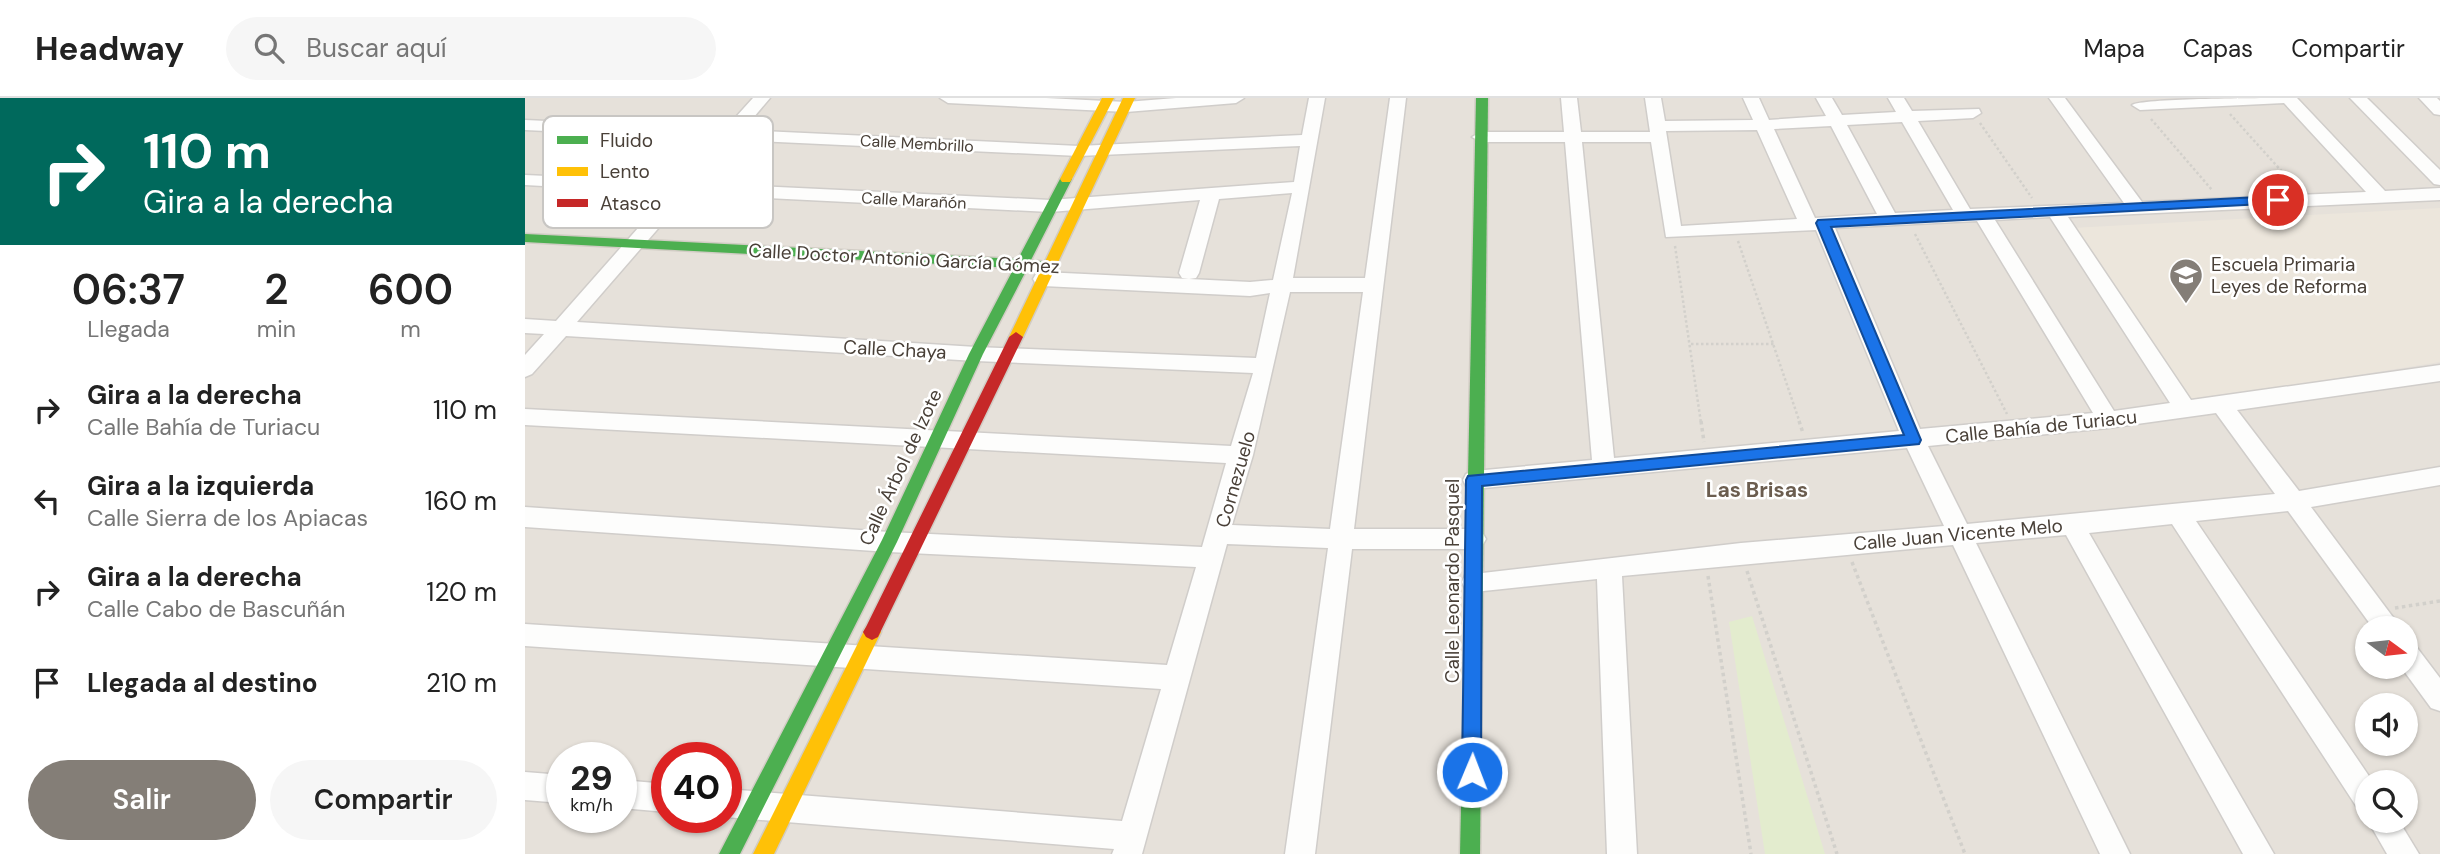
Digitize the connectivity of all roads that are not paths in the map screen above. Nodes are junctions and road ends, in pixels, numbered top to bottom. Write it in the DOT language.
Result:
graph roads {
  1 [pos="762,98"];
  2 [pos="948,98"];
  3 [pos="1236,98"];
  4 [pos="1317,98"];
  5 [pos="1398,98"];
  6 [pos="1482,98"];
  7 [pos="1569,98"];
  8 [pos="1653,98"];
  9 [pos="1751,98"];
  10 [pos="1823,98"];
  11 [pos="1896,98"];
  12 [pos="2057,98"];
  13 [pos="2286,98"];
  14 [pos="2358,98"];
  15 [pos="2427,98"];
  16 [pos="2217,99"];
  17 [pos="1106,102"];
  18 [pos="1128,103"];
  19 [pos="2140,105"];
  20 [pos="2440,110"];
  21 [pos="1973,113"];
  22 [pos="747,116"];
  23 [pos="1906,116"];
  24 [pos="1833,119"];
  25 [pos="525,125"];
  26 [pos="1763,125"];
  27 [pos="543,126"];
  28 [pos="1658,132"];
  29 [pos="773,135"];
  30 [pos="1481,137"];
  31 [pos="1572,138"];
  32 [pos="1309,140"];
  33 [pos="1107,150"];
  34 [pos="1079,151"];
  35 [pos="525,180"];
  36 [pos="2440,180"];
  37 [pos="543,181"];
  38 [pos="1302,187"];
  39 [pos="773,192"];
  40 [pos="2440,194"];
  41 [pos="1211,195"];
  42 [pos="2381,196"];
  43 [pos="1050,206"];
  44 [pos="1080,206"];
  45 [pos="2137,208"];
  46 [pos="2048,211"];
  47 [pos="1974,215"];
  48 [pos="1898,218"];
  49 [pos="1816,224"];
  50 [pos="649,228"];
  51 [pos="1673,233"];
  52 [pos="525,238"];
  53 [pos="628,252"];
  54 [pos="525,253"];
  55 [pos="1021,264"];
  56 [pos="1046,272"];
  57 [pos="1189,273"];
  58 [pos="1014,279"];
  59 [pos="1283,285"];
  60 [pos="1374,285"];
  61 [pos="525,326"];
  62 [pos="560,329"];
  63 [pos="976,354"];
  64 [pos="1007,354"];
  65 [pos="1265,366"];
  66 [pos="525,369"];
  67 [pos="2440,373"];
  68 [pos="2222,405"];
  69 [pos="2186,410"];
  70 [pos="525,417"];
  71 [pos="2108,420"];
  72 [pos="935,439"];
  73 [pos="963,440"];
  74 [pos="1914,440"];
  75 [pos="1242,455"];
  76 [pos="1604,468"];
  77 [pos="2440,476"];
  78 [pos="1474,480"];
  79 [pos="2293,501"];
  80 [pos="2178,513"];
  81 [pos="525,517"];
  82 [pos="2072,525"];
  83 [pos="1959,533"];
  84 [pos="1219,534"];
  85 [pos="1339,539"];
  86 [pos="1474,539"];
  87 [pos="889,542"];
  88 [pos="913,543"];
  89 [pos="1212,558"];
  90 [pos="1609,569"];
  91 [pos="1475,582"];
  92 [pos="2379,616"];
  93 [pos="525,635"];
  94 [pos="832,656"];
  95 [pos="859,658"];
  96 [pos="2419,670"];
  97 [pos="1178,678"];
  98 [pos="2440,698"];
  99 [pos="2355,779"];
  100 [pos="525,786"];
  101 [pos="546,788"];
  102 [pos="742,804"];
  103 [pos="755,805"];
  104 [pos="786,807"];
  105 [pos="2390,833"];
  106 [pos="1129,845"];
  107 [pos="729,854"];
  108 [pos="763,854"];
  109 [pos="1300,854"];
  110 [pos="1470,854"];
  111 [pos="1622,854"];
  112 [pos="2115,854"];
  113 [pos="2259,854"];
  114 [pos="2404,854"];
  1 -- 22 [label="street"];
  2 -- 17 [label="street"];
  3 -- 18 [label="street"];
  4 -- 32 [label="street, Cornezuelo"];
  5 -- 60 [label="street"];
  6 -- 30 [label="street, Calle Leonardo Pasquel"];
  7 -- 31 [label="street"];
  8 -- 28 [label="street"];
  9 -- 26 [label="street"];
  10 -- 24 [label="street"];
  11 -- 23 [label="street"];
  12 -- 45 [label="street"];
  13 -- 16 [label="street"];
  13 -- 42 [label="street"];
  14 -- 36 [label="street"];
  15 -- 20 [label="street"];
  16 -- 19 [label="street"];
  17 -- 18 [label="street"];
  17 -- 34 [label="street, Calle Árbol de Izote"];
  18 -- 33 [label="street"];
  21 -- 23 [label="street"];
  23 -- 24 [label="street"];
  23 -- 47 [label="street"];
  24 -- 26 [label="street"];
  24 -- 48 [label="street"];
  25 -- 27 [label="street, Calle Membrillo"];
  26 -- 28 [label="street"];
  26 -- 49 [label="street"];
  28 -- 31 [label="street"];
  28 -- 51 [label="street"];
  29 -- 34 [label="street, Calle Membrillo"];
  30 -- 31 [label="street"];
  30 -- 78 [label="street, Calle Leonardo Pasquel"];
  31 -- 76 [label="street"];
  32 -- 33 [label="street, Calle Membrillo"];
  32 -- 38 [label="street, Cornezuelo"];
  33 -- 34 [label="street, Calle Membrillo"];
  33 -- 44 [label="street"];
  34 -- 43 [label="street, Calle Árbol de Izote"];
  35 -- 37 [label="street, Calle Marañón"];
  38 -- 41 [label="street, Calle Marañón"];
  38 -- 59 [label="street, Cornezuelo"];
  39 -- 43 [label="street, Calle Marañón"];
  40 -- 42 [label="street"];
  41 -- 44 [label="street, Calle Marañón"];
  41 -- 57 [label="street"];
  42 -- 45 [label="street"];
  43 -- 44 [label="street, Calle Marañón"];
  43 -- 55 [label="street, Calle Árbol de Izote"];
  44 -- 56 [label="street"];
  45 -- 46 [label="street"];
  46 -- 47 [label="street"];
  46 -- 69 [label="street"];
  47 -- 48 [label="street"];
  47 -- 71 [label="street"];
  48 -- 49 [label="street"];
  49 -- 51 [label="street"];
  49 -- 74 [label="street"];
  50 -- 53 [label="street"];
  52 -- 53 [label="street, Calle Doctor Antonio García Gómez"];
  53 -- 54 [label="street, Calle Doctor Antonio García Gómez"];
  53 -- 55 [label="street, Calle Doctor Antonio García Gómez"];
  53 -- 58 [label="street, Calle Doctor Antonio García Gómez"];
  53 -- 62 [label="street"];
  55 -- 56 [label="street, Calle Doctor Antonio García Gómez"];
  55 -- 58 [label="street, Calle Árbol de Izote"];
  56 -- 57 [label="street, Calle Doctor Antonio García Gómez"];
  56 -- 58 [label="street, Calle Doctor Antonio García Gómez"];
  56 -- 59 [label="street, Calle Doctor Antonio García Gómez"];
  56 -- 64 [label="street"];
  57 -- 59 [label="street, Calle Doctor Antonio García Gómez"];
  58 -- 63 [label="street, Calle Árbol de Izote"];
  59 -- 60 [label="street, Calle Doctor Antonio García Gómez"];
  59 -- 65 [label="street, Cornezuelo"];
  60 -- 85 [label="street"];
  61 -- 62 [label="street, Calle Chaya"];
  62 -- 63 [label="street, Calle Chaya"];
  62 -- 66 [label="street"];
  63 -- 64 [label="street, Calle Chaya"];
  63 -- 72 [label="street, Calle Árbol de Izote"];
  64 -- 65 [label="street, Calle Chaya"];
  64 -- 73 [label="street"];
  65 -- 75 [label="street, Cornezuelo"];
  67 -- 68 [label="street, Calle Bahía de Turiacu"];
  68 -- 69 [label="street, Calle Bahía de Turiacu"];
  68 -- 79 [label="street"];
  69 -- 71 [label="street, Calle Bahía de Turiacu"];
  70 -- 72 [label="street"];
  71 -- 74 [label="street, Calle Bahía de Turiacu"];
  72 -- 73 [label="street"];
  72 -- 87 [label="street, Calle Árbol de Izote"];
  73 -- 75 [label="street"];
  73 -- 88 [label="street"];
  74 -- 76 [label="street, Calle Bahía de Turiacu"];
  74 -- 83 [label="street"];
  75 -- 84 [label="street, Cornezuelo"];
  76 -- 78 [label="street, Calle Bahía de Turiacu"];
  77 -- 79 [label="street, Calle Juan Vicente Melo"];
  78 -- 86 [label="street, Calle Leonardo Pasquel"];
  79 -- 80 [label="street, Calle Juan Vicente Melo"];
  79 -- 92 [label="street"];
  80 -- 82 [label="street, Calle Juan Vicente Melo"];
  80 -- 99 [label="street"];
  81 -- 87 [label="street"];
  82 -- 83 [label="street, Calle Juan Vicente Melo"];
  82 -- 113 [label="street"];
  83 -- 90 [label="street, Calle Juan Vicente Melo"];
  83 -- 112 [label="street"];
  84 -- 85 [label="street"];
  84 -- 89 [label="street, Cornezuelo"];
  85 -- 86 [label="street"];
  85 -- 109 [label="street"];
  86 -- 91 [label="street, Calle Leonardo Pasquel"];
  87 -- 88 [label="street"];
  87 -- 94 [label="street, Calle Árbol de Izote"];
  88 -- 89 [label="street"];
  88 -- 95 [label="street"];
  89 -- 97 [label="street, Cornezuelo"];
  90 -- 91 [label="street, Calle Juan Vicente Melo"];
  90 -- 111 [label="street"];
  91 -- 110 [label="street, Calle Leonardo Pasquel"];
  93 -- 94 [label="street"];
  94 -- 95 [label="street"];
  94 -- 103 [label="street, Calle Árbol de Izote"];
  95 -- 97 [label="street"];
  95 -- 104 [label="street"];
  96 -- 98 [label="street"];
  97 -- 106 [label="street, Cornezuelo"];
  100 -- 101 [label="street"];
  102 -- 103 [label="street"];
  103 -- 104 [label="street"];
  103 -- 107 [label="street, Calle Árbol de Izote"];
  104 -- 106 [label="street"];
  104 -- 108 [label="street"];
  105 -- 114 [label="street"];
}
